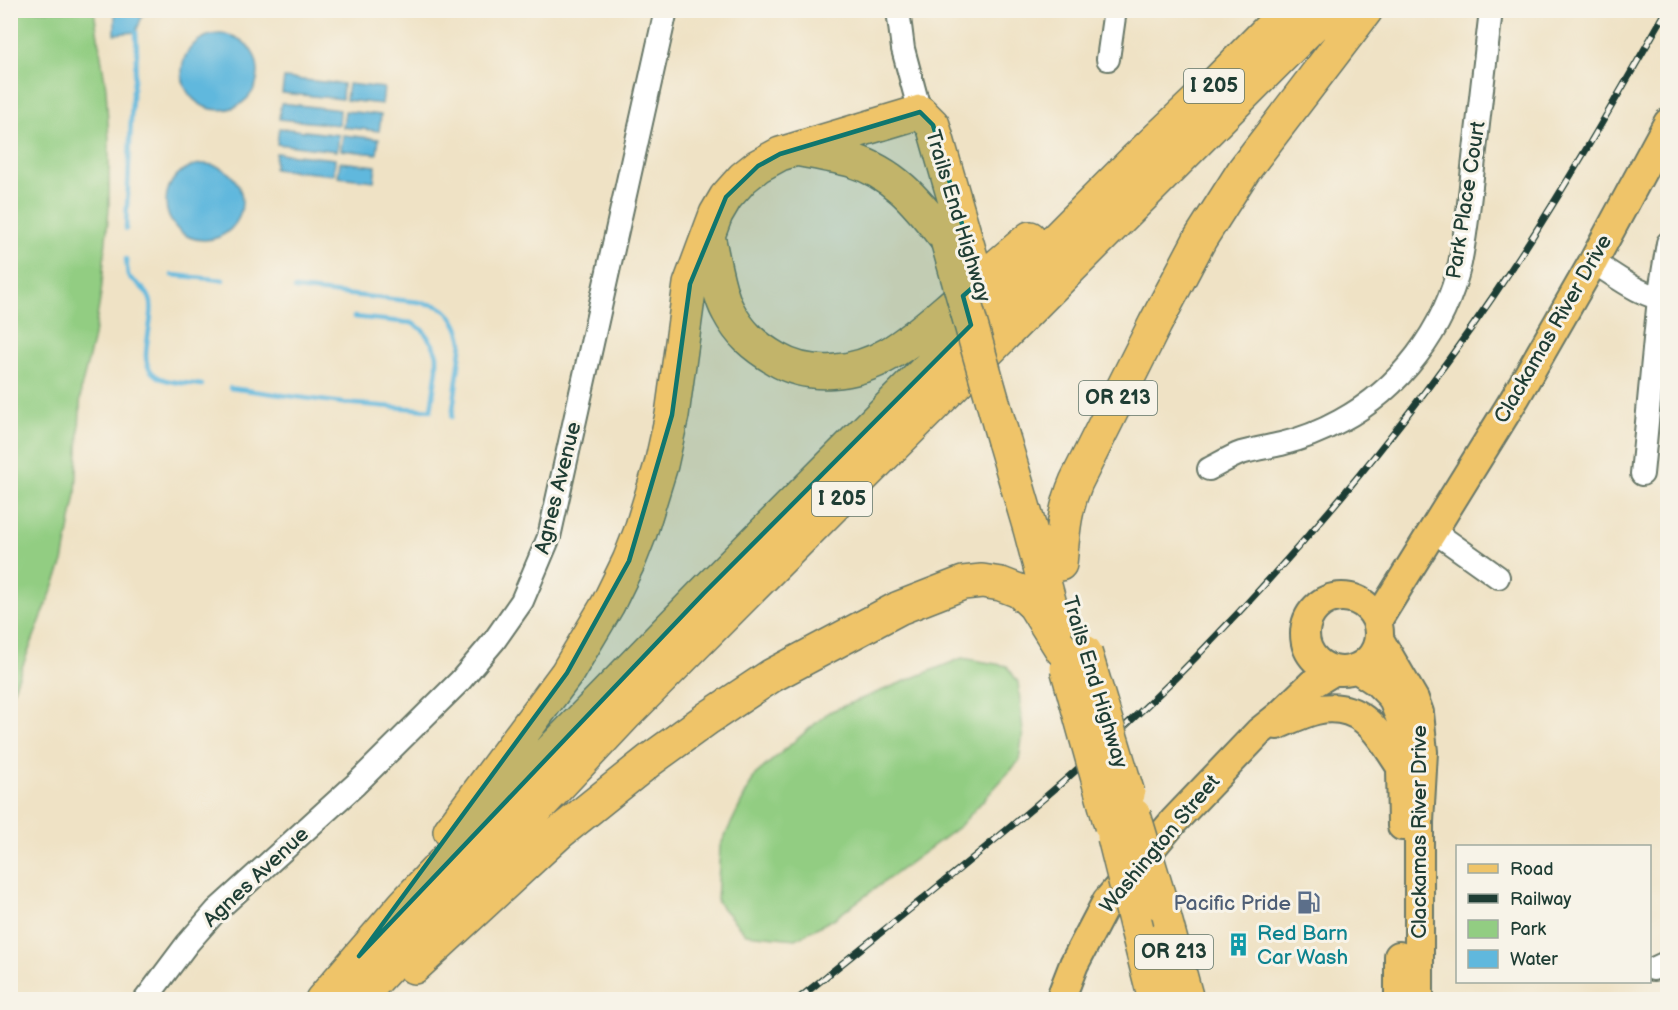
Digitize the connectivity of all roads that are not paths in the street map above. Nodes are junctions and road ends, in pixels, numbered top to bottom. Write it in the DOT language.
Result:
graph roads {
  1 [pos="666,10"];
  2 [pos="898,10"];
  3 [pos="1114,10"];
  4 [pos="1288,10"];
  5 [pos="1328,10"];
  6 [pos="1366,10"];
  7 [pos="1491,10"];
  8 [pos="1108,59"];
  9 [pos="920,112"];
  10 [pos="1668,123"];
  11 [pos="797,149"];
  12 [pos="1137,158"];
  13 [pos="954,232"];
  14 [pos="708,236"];
  15 [pos="1668,243"];
  16 [pos="1593,262"];
  17 [pos="1663,299"];
  18 [pos="1013,433"];
  19 [pos="1209,469"];
  20 [pos="1642,474"];
  21 [pos="1432,530"];
  22 [pos="1060,564"];
  23 [pos="1498,577"];
  24 [pos="1349,598"];
  25 [pos="1378,630"];
  26 [pos="1309,650"];
  27 [pos="1071,657"];
  28 [pos="1346,669"];
  29 [pos="1259,732"];
  30 [pos="1401,767"];
  31 [pos="1122,818"];
  32 [pos="359,956"];
  33 [pos="359,996"];
  34 [pos="145,999"];
  35 [pos="322,999"];
  36 [pos="1060,999"];
  37 [pos="1155,999"];
  38 [pos="1187,999"];
  39 [pos="1399,999"];
  40 [pos="1419,999"];
  1 -- 34 [label="street, Agnes Avenue"];
  2 -- 9 [label="street"];
  3 -- 8 [label="street"];
  4 -- 12 [label="highway, I 205"];
  5 -- 33 [label="highway, I 205"];
  6 -- 22 [label="highway, OR 213"];
  7 -- 19 [label="street, Park Place Court"];
  9 -- 11 [label="highway"];
  9 -- 13 [label="highway, Trails End Highway"];
  10 -- 16 [label="main road, Clackamas River Drive"];
  11 -- 13 [label="highway"];
  11 -- 14 [label="highway"];
  12 -- 14 [label="highway"];
  12 -- 32 [label="highway, I 205"];
  13 -- 18 [label="highway, Trails End Highway"];
  14 -- 32 [label="highway"];
  15 -- 17 [label="street"];
  16 -- 17 [label="street"];
  16 -- 21 [label="main road, Clackamas River Drive"];
  17 -- 20 [label="street"];
  18 -- 22 [label="highway, Trails End Highway"];
  18 -- 27 [label="highway, Trails End Highway / OR 213"];
  21 -- 23 [label="street"];
  21 -- 24 [label="main road, Clackamas River Drive"];
  21 -- 25 [label="main road, Clackamas River Drive"];
  22 -- 27 [label="highway, Trails End Highway / OR 213"];
  24 -- 25 [label="main road, Clackamas River Drive"];
  24 -- 26 [label="main road, Clackamas River Drive"];
  25 -- 28 [label="main road, Clackamas River Drive"];
  25 -- 40 [label="main road, Clackamas River Drive"];
  26 -- 28 [label="main road, Clackamas River Drive"];
  26 -- 29 [label="main road, Washington Street"];
  27 -- 31 [label="highway, Trails End Highway / OR 213, bridge"];
  27 -- 33 [label="highway"];
  28 -- 29 [label="main road, Washington Street"];
  28 -- 30 [label="main road, Clackamas River Drive"];
  29 -- 30 [label="main road"];
  29 -- 36 [label="main road, Washington Street"];
  30 -- 39 [label="main road, Clackamas River Drive"];
  31 -- 37 [label="highway, Trails End Highway / OR 213, bridge"];
  31 -- 38 [label="highway, Trails End Highway / OR 213, bridge"];
  32 -- 35 [label="highway, I 205"];
}
